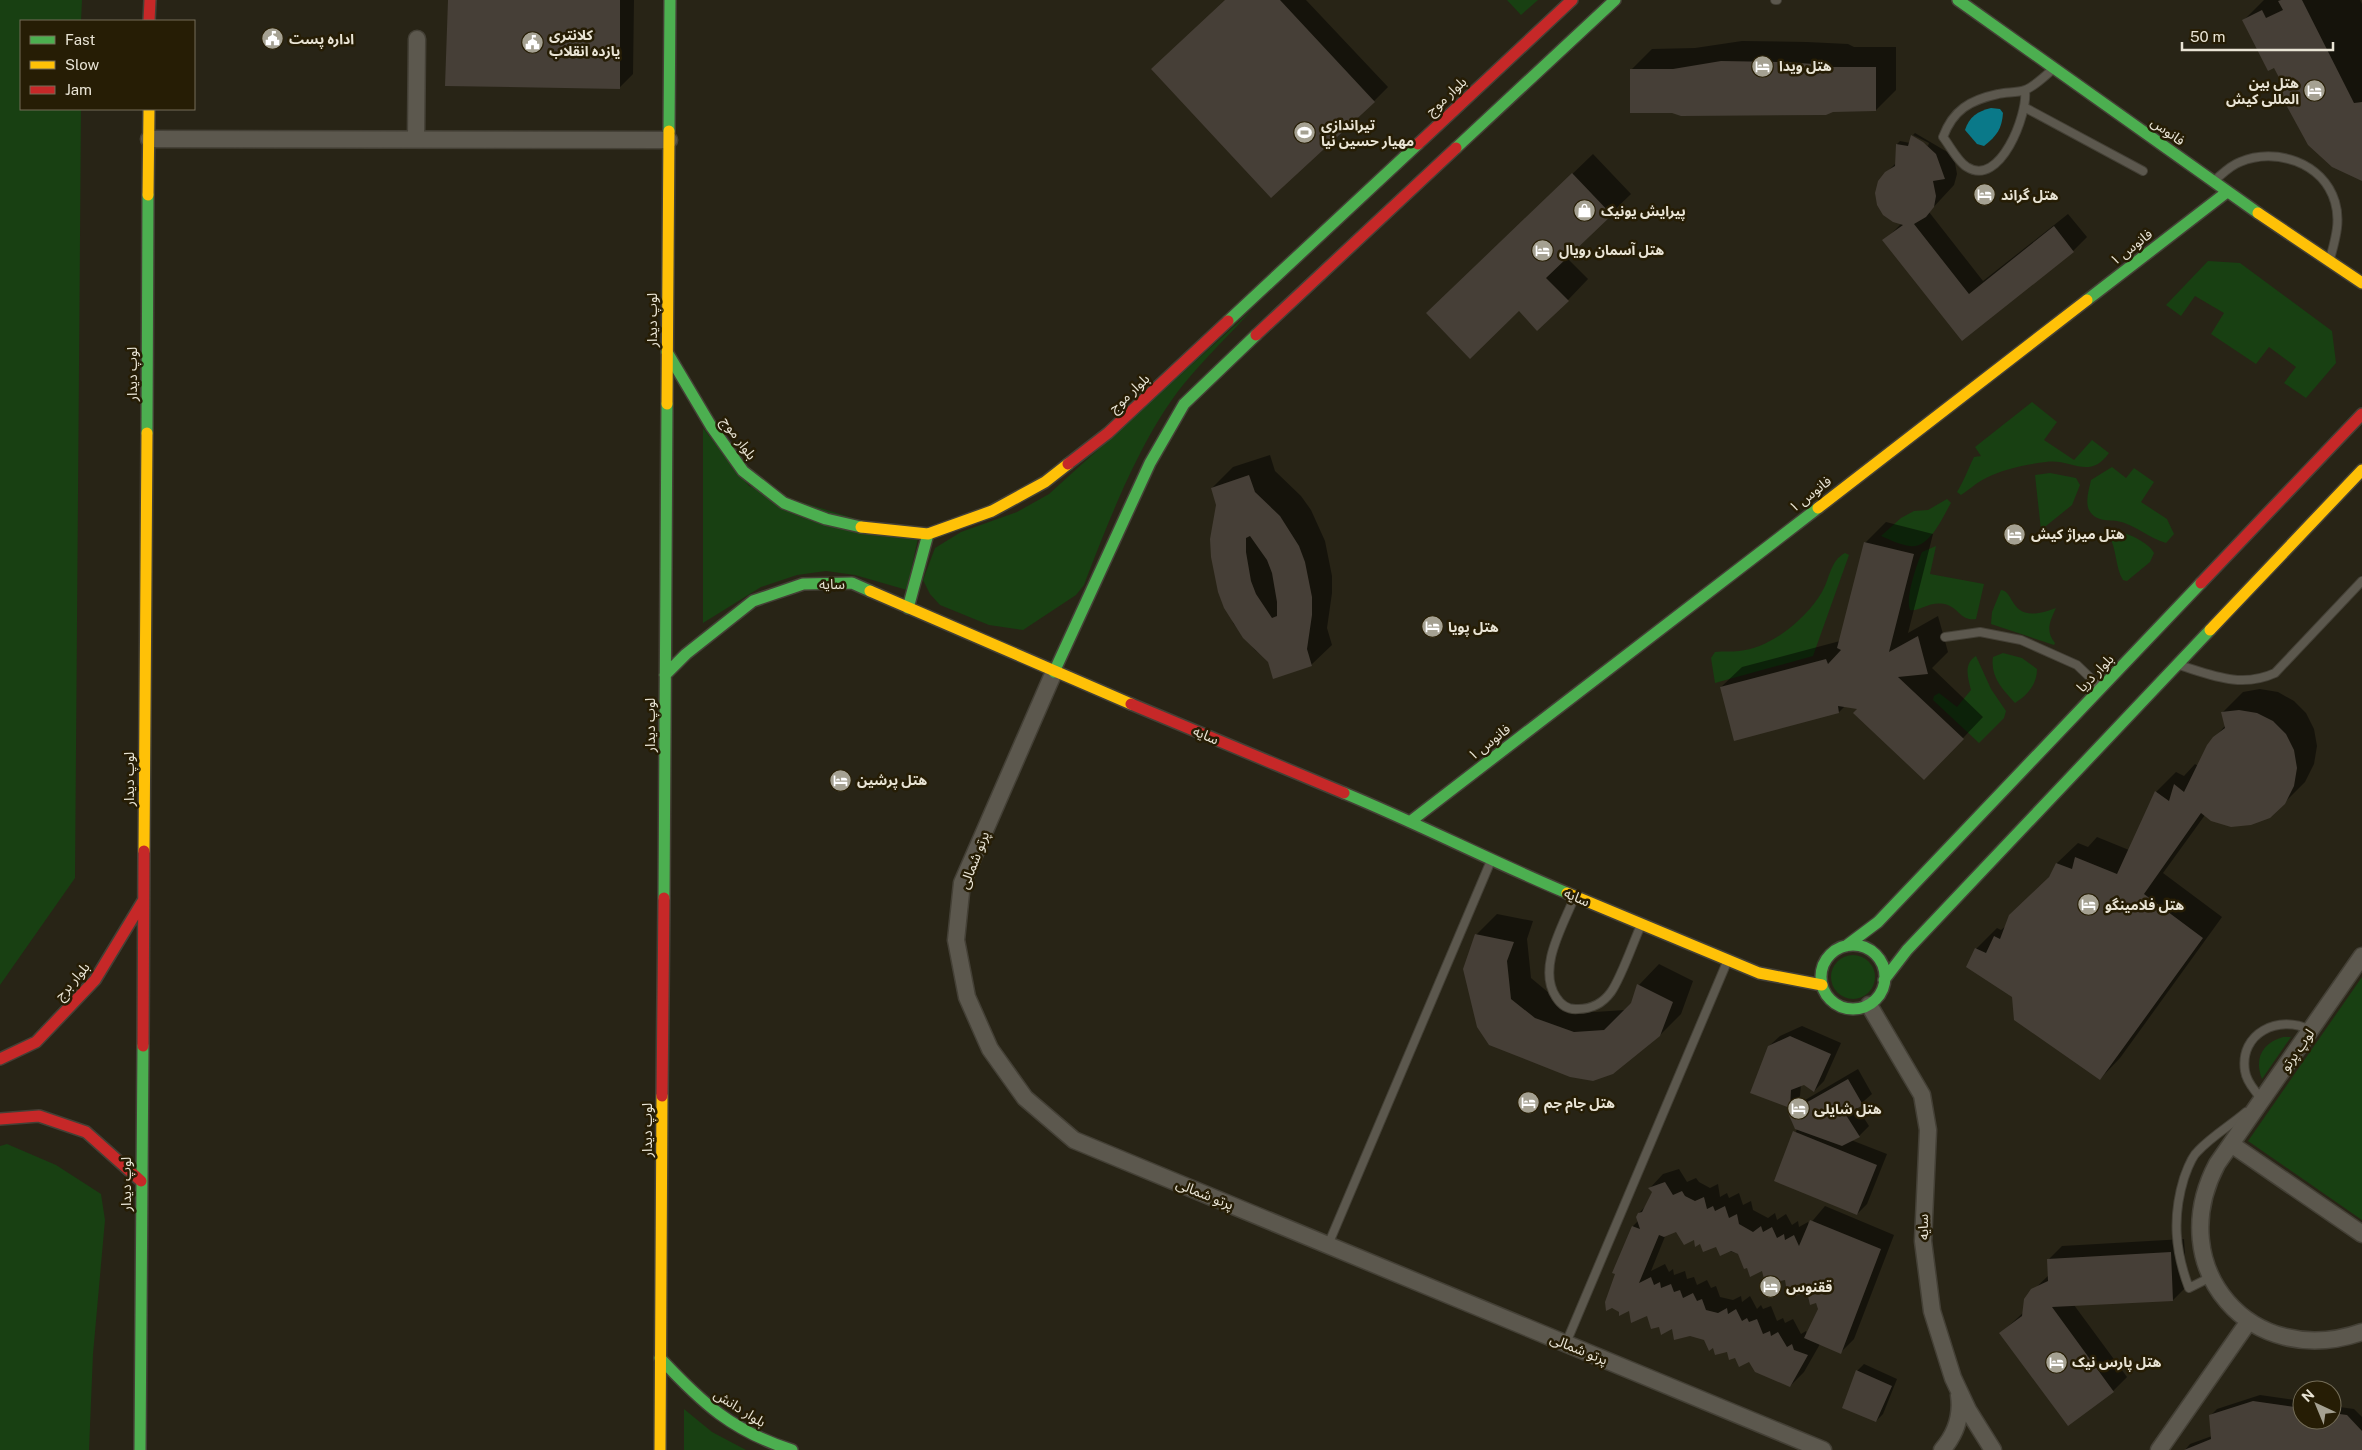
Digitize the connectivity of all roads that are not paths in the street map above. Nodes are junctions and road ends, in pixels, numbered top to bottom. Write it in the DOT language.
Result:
graph roads {
  1 [pos="150,0"];
  2 [pos="670,0"];
  3 [pos="1572,0"];
  4 [pos="1615,0"];
  5 [pos="1958,0"];
  6 [pos="150,20"];
  7 [pos="417,39"];
  8 [pos="2055,68"];
  9 [pos="2024,90"];
  10 [pos="2024,107"];
  11 [pos="149,110"];
  12 [pos="149,139"];
  13 [pos="416,139"];
  14 [pos="669,140"];
  15 [pos="2143,171"];
  16 [pos="2213,182"];
  17 [pos="2227,192"];
  18 [pos="2329,261"];
  19 [pos="1305,267"];
  20 [pos="2362,283"];
  21 [pos="667,352"];
  22 [pos="2362,414"];
  23 [pos="2362,470"];
  24 [pos="928,534"];
  25 [pos="2362,581"];
  26 [pos="908,608"];
  27 [pos="1945,636"];
  28 [pos="2178,664"];
  29 [pos="1054,672"];
  30 [pos="665,675"];
  31 [pos="2101,688"];
  32 [pos="1411,821"];
  33 [pos="1491,861"];
  34 [pos="1575,896"];
  35 [pos="143,900"];
  36 [pos="1641,924"];
  37 [pos="1846,946"];
  38 [pos="2362,956"];
  39 [pos="1728,960"];
  40 [pos="1884,980"];
  41 [pos="1822,985"];
  42 [pos="1869,1004"];
  43 [pos="2310,1030"];
  44 [pos="0,1059"];
  45 [pos="2262,1100"];
  46 [pos="0,1119"];
  47 [pos="2231,1144"];
  48 [pos="141,1181"];
  49 [pos="2362,1234"];
  50 [pos="1328,1245"];
  51 [pos="2211,1277"];
  52 [pos="2249,1321"];
  53 [pos="2362,1332"];
  54 [pos="1566,1343"];
  55 [pos="660,1358"];
  56 [pos="1959,1390"];
  57 [pos="140,1450"];
  58 [pos="660,1450"];
  59 [pos="792,1450"];
  60 [pos="1823,1450"];
  61 [pos="1942,1450"];
  62 [pos="1993,1450"];
  63 [pos="2160,1450"];
  1 -- 6 [label="street"];
  2 -- 14 [label="street, لوپ دیدار"];
  3 -- 19 [label="street, بلوار موج"];
  4 -- 19 [label="street, بلوار موج"];
  5 -- 8 [label="street, فانوس"];
  7 -- 13 [label="street"];
  8 -- 9 [label="lane"];
  8 -- 16 [label="street, فانوس"];
  9 -- 10 [label="lane"];
  9 -- 10 [label="lane"];
  10 -- 15 [label="lane"];
  11 -- 12 [label="street, لوپ دیدار"];
  12 -- 13 [label="street"];
  12 -- 35 [label="street, لوپ دیدار"];
  13 -- 14 [label="street"];
  14 -- 21 [label="street, لوپ دیدار"];
  16 -- 17 [label="street, فانوس"];
  16 -- 18 [label="lane"];
  17 -- 18 [label="street, فانوس"];
  17 -- 32 [label="street, فانوس ۱"];
  18 -- 20 [label="street, فانوس"];
  19 -- 24 [label="street, بلوار موج"];
  19 -- 29 [label="street, بلوار موج"];
  21 -- 24 [label="street, بلوار موج"];
  21 -- 30 [label="street, لوپ دیدار"];
  22 -- 31 [label="street, بلوار دریا"];
  23 -- 28 [label="street"];
  24 -- 26 [label="street"];
  25 -- 28 [label="lane"];
  26 -- 29 [label="street, سایه"];
  26 -- 30 [label="street, سایه"];
  27 -- 31 [label="lane"];
  28 -- 40 [label="street"];
  29 -- 32 [label="street, سایه"];
  29 -- 50 [label="street, پرتو شمالی"];
  30 -- 55 [label="street, لوپ دیدار"];
  31 -- 37 [label="street, بلوار دریا"];
  32 -- 33 [label="street, سایه"];
  33 -- 34 [label="street, سایه"];
  33 -- 50 [label="lane"];
  34 -- 36 [label="street, سایه"];
  34 -- 36 [label="lane"];
  35 -- 44 [label="street, بلوار برج"];
  35 -- 48 [label="street, لوپ دیدار"];
  36 -- 39 [label="street, سایه"];
  37 -- 40 [label="street"];
  37 -- 41 [label="street"];
  38 -- 43 [label="street, لوپ پرتو"];
  39 -- 41 [label="street, سایه"];
  39 -- 54 [label="lane"];
  40 -- 42 [label="street"];
  41 -- 42 [label="street"];
  42 -- 56 [label="street, سایه"];
  43 -- 45 [label="street, لوپ پرتو"];
  43 -- 45 [label="lane"];
  45 -- 47 [label="street, لوپ پرتو"];
  45 -- 51 [label="lane"];
  46 -- 48 [label="street"];
  47 -- 49 [label="street"];
  47 -- 51 [label="street, لوپ پرتو"];
  48 -- 57 [label="street, لوپ دیدار"];
  50 -- 54 [label="street, پرتو شمالی"];
  51 -- 52 [label="street, لوپ پرتو"];
  52 -- 53 [label="street, لوپ پرتو"];
  52 -- 63 [label="street"];
  54 -- 60 [label="street, پرتو شمالی"];
  55 -- 58 [label="street, لوپ دیدار"];
  55 -- 59 [label="street, بلوار دانش"];
  56 -- 61 [label="street"];
  56 -- 62 [label="street, سایه"];
}
